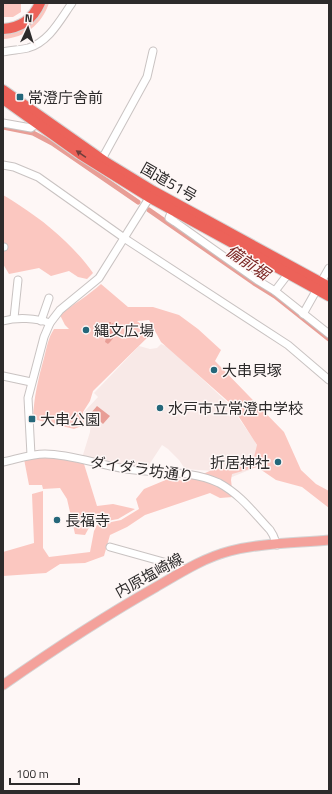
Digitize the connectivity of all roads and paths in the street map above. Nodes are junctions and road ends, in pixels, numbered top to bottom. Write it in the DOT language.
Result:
graph roads {
  1 [pos="35,3"];
  2 [pos="40,3"];
  3 [pos="72,3"];
  4 [pos="3,24"];
  5 [pos="3,29"];
  6 [pos="153,51"];
  7 [pos="3,52"];
  8 [pos="3,90"];
  9 [pos="3,99"];
  10 [pos="38,123"];
  11 [pos="3,124"];
  12 [pos="102,159"];
  13 [pos="3,165"];
  14 [pos="147,200"];
  15 [pos="172,210"];
  16 [pos="124,238"];
  17 [pos="329,268"];
  18 [pos="288,274"];
  19 [pos="18,280"];
  20 [pos="322,287"];
  21 [pos="275,291"];
  22 [pos="329,296"];
  23 [pos="48,298"];
  24 [pos="303,314"];
  25 [pos="14,318"];
  26 [pos="3,321"];
  27 [pos="41,321"];
  28 [pos="50,323"];
  29 [pos="329,334"];
  30 [pos="3,376"];
  31 [pos="329,380"];
  32 [pos="31,382"];
  33 [pos="31,455"];
  34 [pos="3,462"];
  35 [pos="329,540"];
  36 [pos="277,545"];
  37 [pos="110,547"];
  38 [pos="186,570"];
  39 [pos="3,685"];
  1 -- 4 [label="highway"];
  2 -- 5 [label="highway"];
  3 -- 7 [label="street"];
  6 -- 12 [label="street"];
  8 -- 12 [label="highway, 国道51号"];
  9 -- 10 [label="highway, 国道51号"];
  10 -- 11 [label="street"];
  14 -- 10 [label="highway, 国道51号, one-way"];
  12 -- 14 [label="highway, 国道51号"];
  13 -- 16 [label="street"];
  14 -- 15 [label="highway, 国道51号"];
  14 -- 16 [label="street"];
  14 -- 20 [label="highway, 国道51号"];
  15 -- 18 [label="highway, 国道51号"];
  15 -- 21 [label="street"];
  16 -- 28 [label="street"];
  16 -- 31 [label="street"];
  17 -- 20 [label="street"];
  18 -- 20 [label="highway, 国道51号"];
  18 -- 21 [label="street"];
  19 -- 25 [label="street"];
  20 -- 22 [label="highway, 国道51号"];
  20 -- 24 [label="street"];
  21 -- 24 [label="street"];
  23 -- 27 [label="street"];
  24 -- 29 [label="street"];
  25 -- 26 [label="street"];
  25 -- 27 [label="street"];
  27 -- 28 [label="street"];
  28 -- 32 [label="street"];
  30 -- 32 [label="street"];
  32 -- 33 [label="street"];
  33 -- 34 [label="street, ダイダラ坊通り"];
  33 -- 36 [label="street, ダイダラ坊通り"];
  35 -- 36 [label="main road, 内原塩崎線"];
  36 -- 38 [label="main road, 内原塩崎線"];
  37 -- 38 [label="street"];
  38 -- 39 [label="main road, 内原塩崎線"];
}
